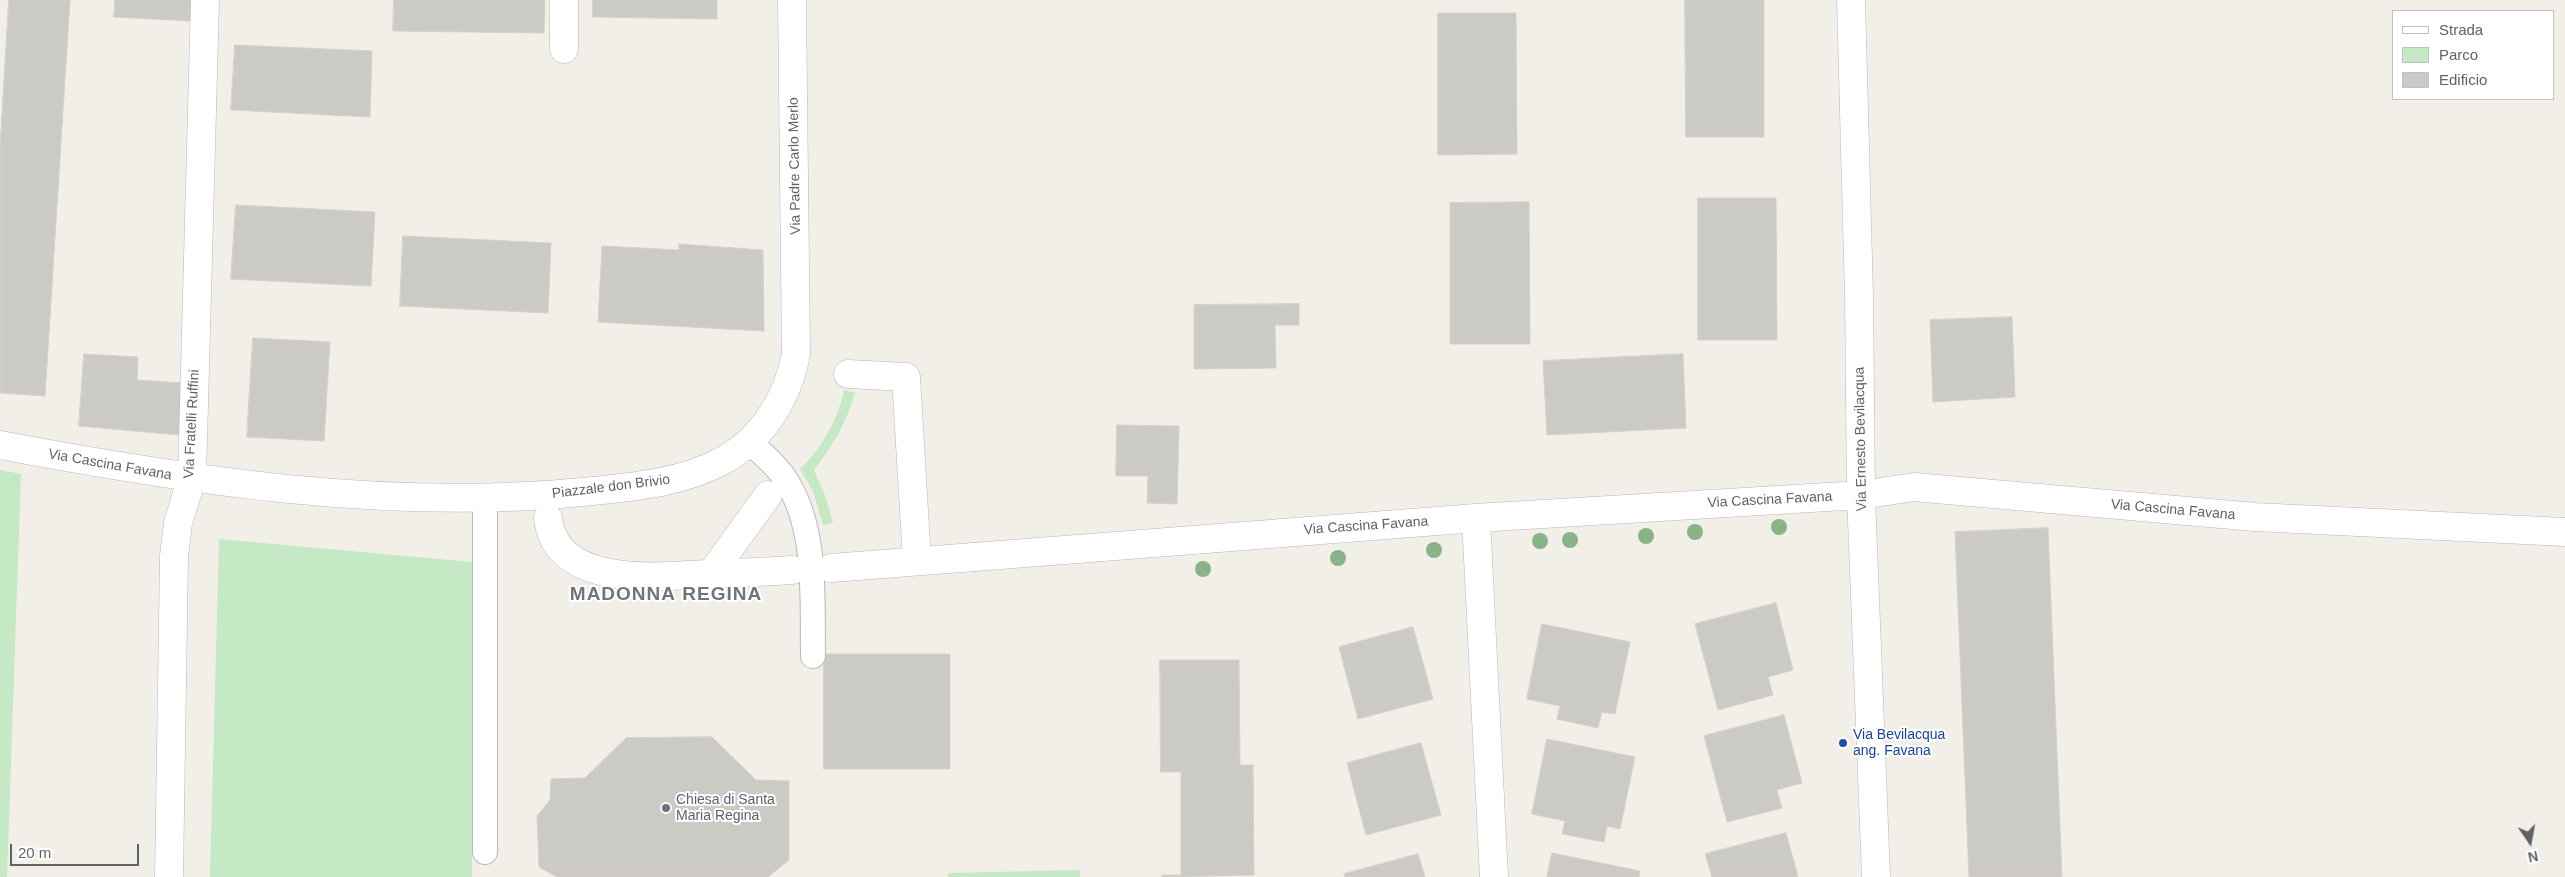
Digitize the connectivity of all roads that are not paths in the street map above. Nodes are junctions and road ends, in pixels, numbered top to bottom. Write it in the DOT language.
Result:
graph roads {
  1 [pos="206,0"];
  2 [pos="564,0"];
  3 [pos="792,0"];
  4 [pos="1852,0"];
  5 [pos="564,49"];
  6 [pos="797,333"];
  7 [pos="848,374"];
  8 [pos="748,442"];
  9 [pos="0,445"];
  10 [pos="192,478"];
  11 [pos="341,494"];
  12 [pos="768,495"];
  13 [pos="1861,495"];
  14 [pos="485,498"];
  15 [pos="548,518"];
  16 [pos="1476,518"];
  17 [pos="2565,532"];
  18 [pos="916,561"];
  19 [pos="831,568"];
  20 [pos="792,570"];
  21 [pos="711,574"];
  22 [pos="813,656"];
  23 [pos="485,852"];
  24 [pos="169,877"];
  25 [pos="1494,877"];
  26 [pos="1876,877"];
  1 -- 10 [label="street, Via Fratelli Ruffini"];
  2 -- 5 [label="street"];
  3 -- 6 [label="street, Via Padre Carlo Merlo"];
  4 -- 13 [label="street, Via Ernesto Bevilacqua"];
  6 -- 8 [label="street, Piazzale don Brivio"];
  7 -- 18 [label="street"];
  8 -- 14 [label="street, Piazzale don Brivio"];
  8 -- 22 [label="lane"];
  9 -- 10 [label="street, Via Cascina Favana"];
  10 -- 11 [label="street, Via Cascina Favana"];
  10 -- 24 [label="street, Via Fratelli Ruffini"];
  11 -- 14 [label="street, Piazzale don Brivio"];
  12 -- 21 [label="street"];
  13 -- 16 [label="street, Via Cascina Favana"];
  13 -- 17 [label="street, Via Cascina Favana"];
  13 -- 26 [label="street, Via Ernesto Bevilacqua"];
  14 -- 23 [label="lane"];
  15 -- 21 [label="street"];
  16 -- 18 [label="street, Via Cascina Favana"];
  16 -- 25 [label="street"];
  18 -- 19 [label="street, Via Cascina Favana"];
  20 -- 21 [label="street"];
}
